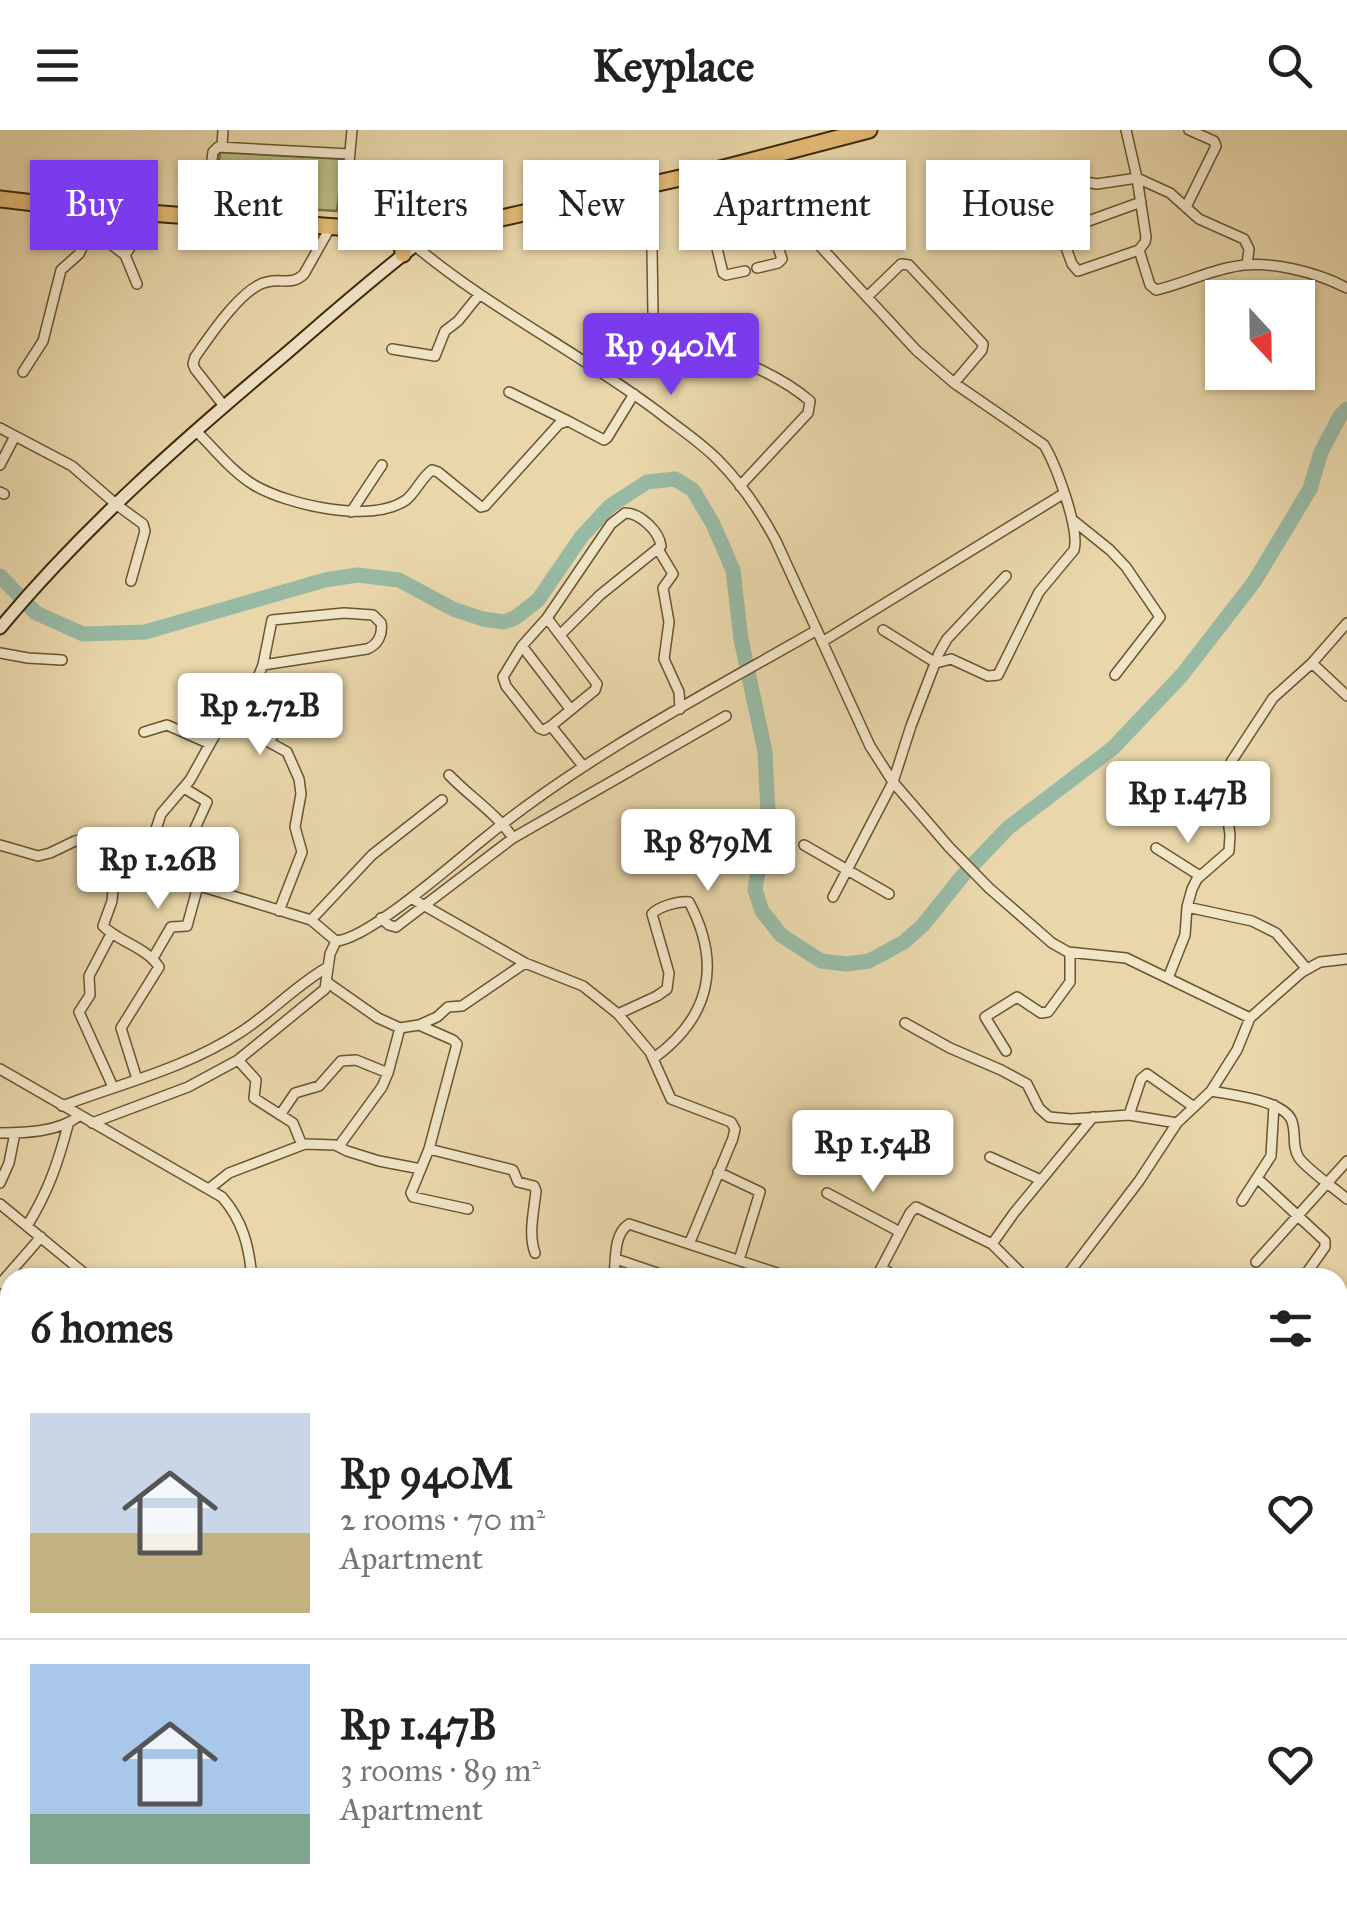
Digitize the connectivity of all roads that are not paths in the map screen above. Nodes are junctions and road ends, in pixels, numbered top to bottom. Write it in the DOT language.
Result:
graph roads {
  1 [pos="223,130"];
  2 [pos="352,130"];
  3 [pos="868,130"];
  4 [pos="1126,130"];
  5 [pos="1188,130"];
  6 [pos="222,146"];
  7 [pos="350,154"];
  8 [pos="213,160"];
  9 [pos="756,160"];
  10 [pos="1137,178"];
  11 [pos="1090,183"];
  12 [pos="0,199"];
  13 [pos="30,202"];
  14 [pos="1141,202"];
  15 [pos="1186,206"];
  16 [pos="1090,220"];
  17 [pos="318,225"];
  18 [pos="337,227"];
  19 [pos="81,250"];
  20 [pos="118,250"];
  21 [pos="128,250"];
  22 [pos="409,250"];
  23 [pos="652,250"];
  24 [pos="717,250"];
  25 [pos="779,250"];
  26 [pos="824,250"];
  27 [pos="1067,250"];
  28 [pos="1139,250"];
  29 [pos="125,255"];
  30 [pos="1247,264"];
  31 [pos="758,268"];
  32 [pos="745,272"];
  33 [pos="137,284"];
  34 [pos="1347,288"];
  35 [pos="479,295"];
  36 [pos="867,297"];
  37 [pos="392,349"];
  38 [pos="23,372"];
  39 [pos="954,384"];
  40 [pos="509,392"];
  41 [pos="634,394"];
  42 [pos="224,406"];
  43 [pos="568,420"];
  44 [pos="0,428"];
  45 [pos="196,431"];
  46 [pos="15,436"];
  47 [pos="0,465"];
  48 [pos="382,465"];
  49 [pos="740,486"];
  50 [pos="1063,494"];
  51 [pos="117,505"];
  52 [pos="350,512"];
  53 [pos="1074,520"];
  54 [pos="658,549"];
  55 [pos="1006,576"];
  56 [pos="131,580"];
  57 [pos="547,618"];
  58 [pos="2,626"];
  59 [pos="1345,629"];
  60 [pos="817,630"];
  61 [pos="884,630"];
  62 [pos="560,635"];
  63 [pos="822,642"];
  64 [pos="522,646"];
  65 [pos="0,653"];
  66 [pos="62,660"];
  67 [pos="936,663"];
  68 [pos="1312,663"];
  69 [pos="263,665"];
  70 [pos="1115,675"];
  71 [pos="1347,696"];
  72 [pos="305,702"];
  73 [pos="680,709"];
  74 [pos="570,710"];
  75 [pos="726,716"];
  76 [pos="238,725"];
  77 [pos="551,726"];
  78 [pos="144,732"];
  79 [pos="270,741"];
  80 [pos="210,744"];
  81 [pos="584,766"];
  82 [pos="449,775"];
  83 [pos="893,782"];
  84 [pos="184,788"];
  85 [pos="442,800"];
  86 [pos="502,824"];
  87 [pos="192,835"];
  88 [pos="512,838"];
  89 [pos="118,841"];
  90 [pos="0,845"];
  91 [pos="804,845"];
  92 [pos="150,847"];
  93 [pos="1156,848"];
  94 [pos="846,869"];
  95 [pos="1200,876"];
  96 [pos="198,886"];
  97 [pos="889,894"];
  98 [pos="833,897"];
  99 [pos="411,898"];
  100 [pos="424,907"];
  101 [pos="1187,907"];
  102 [pos="279,911"];
  103 [pos="381,918"];
  104 [pos="311,920"];
  105 [pos="111,934"];
  106 [pos="336,940"];
  107 [pos="1070,952"];
  108 [pos="153,958"];
  109 [pos="1347,959"];
  110 [pos="525,962"];
  111 [pos="328,968"];
  112 [pos="1307,969"];
  113 [pos="1168,978"];
  114 [pos="328,983"];
  115 [pos="618,1014"];
  116 [pos="1250,1018"];
  117 [pos="905,1023"];
  118 [pos="419,1025"];
  119 [pos="400,1028"];
  120 [pos="1006,1051"];
  121 [pos="654,1058"];
  122 [pos="238,1060"];
  123 [pos="0,1069"];
  124 [pos="388,1073"];
  125 [pos="137,1079"];
  126 [pos="113,1087"];
  127 [pos="1211,1091"];
  128 [pos="1274,1105"];
  129 [pos="62,1106"];
  130 [pos="1194,1108"];
  131 [pos="280,1115"];
  132 [pos="1129,1115"];
  133 [pos="79,1116"];
  134 [pos="1093,1117"];
  135 [pos="92,1123"];
  136 [pos="1178,1123"];
  137 [pos="68,1124"];
  138 [pos="15,1133"];
  139 [pos="0,1134"];
  140 [pos="302,1145"];
  141 [pos="338,1146"];
  142 [pos="429,1150"];
  143 [pos="990,1157"];
  144 [pos="1347,1162"];
  145 [pos="421,1169"];
  146 [pos="718,1172"];
  147 [pos="1257,1178"];
  148 [pos="1041,1180"];
  149 [pos="1328,1182"];
  150 [pos="0,1183"];
  151 [pos="210,1188"];
  152 [pos="827,1194"];
  153 [pos="1347,1199"];
  154 [pos="1242,1201"];
  155 [pos="0,1204"];
  156 [pos="468,1209"];
  157 [pos="1298,1216"];
  158 [pos="27,1226"];
  159 [pos="900,1232"];
  160 [pos="41,1237"];
  161 [pos="690,1242"];
  162 [pos="992,1244"];
  163 [pos="535,1253"];
  164 [pos="616,1258"];
  165 [pos="738,1260"];
  166 [pos="1256,1262"];
  167 [pos="756,1266"];
  168 [pos="14,1268"];
  169 [pos="78,1268"];
  170 [pos="251,1268"];
  171 [pos="615,1268"];
  172 [pos="644,1268"];
  173 [pos="762,1268"];
  174 [pos="881,1268"];
  175 [pos="1016,1268"];
  176 [pos="1073,1268"];
  177 [pos="1310,1268"];
  1 -- 6 [label="street"];
  2 -- 7 [label="street"];
  3 -- 9 [label="highway"];
  4 -- 10 [label="street"];
  5 -- 15 [label="street"];
  6 -- 7 [label="street"];
  6 -- 8 [label="street"];
  7 -- 18 [label="street"];
  10 -- 11 [label="street"];
  10 -- 14 [label="street"];
  10 -- 15 [label="street"];
  12 -- 13 [label="highway"];
  14 -- 16 [label="street"];
  14 -- 28 [label="street"];
  15 -- 30 [label="street"];
  17 -- 18 [label="highway"];
  18 -- 42 [label="street"];
  19 -- 38 [label="street"];
  20 -- 29 [label="street"];
  21 -- 29 [label="street"];
  22 -- 35 [label="street"];
  22 -- 42 [label="street"];
  23 -- 49 [label="street"];
  24 -- 32 [label="street"];
  25 -- 31 [label="street"];
  26 -- 36 [label="street"];
  27 -- 28 [label="street"];
  28 -- 30 [label="street"];
  29 -- 33 [label="street"];
  30 -- 34 [label="street"];
  35 -- 37 [label="street"];
  35 -- 41 [label="street"];
  36 -- 39 [label="street"];
  36 -- 39 [label="street"];
  39 -- 50 [label="street"];
  40 -- 43 [label="street"];
  41 -- 43 [label="street"];
  41 -- 49 [label="street"];
  42 -- 45 [label="street"];
  43 -- 52 [label="street"];
  44 -- 46 [label="street"];
  45 -- 51 [label="street"];
  45 -- 52 [label="street"];
  46 -- 47 [label="street"];
  46 -- 51 [label="street"];
  48 -- 52 [label="street"];
  49 -- 60 [label="street"];
  50 -- 53 [label="street"];
  50 -- 63 [label="street"];
  51 -- 56 [label="street"];
  51 -- 58 [label="street"];
  53 -- 67 [label="street"];
  53 -- 70 [label="street"];
  54 -- 57 [label="street"];
  54 -- 62 [label="street"];
  54 -- 73 [label="street"];
  55 -- 67 [label="street"];
  57 -- 62 [label="street"];
  57 -- 64 [label="street"];
  59 -- 68 [label="street"];
  60 -- 63 [label="street"];
  60 -- 73 [label="street"];
  61 -- 67 [label="street"];
  62 -- 74 [label="street"];
  63 -- 83 [label="street"];
  64 -- 74 [label="street"];
  64 -- 77 [label="street"];
  65 -- 66 [label="street"];
  67 -- 83 [label="street"];
  68 -- 71 [label="street"];
  68 -- 95 [label="street"];
  69 -- 69 [label="street"];
  69 -- 76 [label="street"];
  72 -- 79 [label="street"];
  73 -- 81 [label="street"];
  74 -- 77 [label="street"];
  75 -- 88 [label="street"];
  76 -- 79 [label="street"];
  76 -- 80 [label="street"];
  77 -- 81 [label="street"];
  78 -- 80 [label="street"];
  79 -- 102 [label="street"];
  80 -- 84 [label="street"];
  81 -- 86 [label="street"];
  82 -- 86 [label="street"];
  83 -- 94 [label="street"];
  83 -- 107 [label="street"];
  84 -- 87 [label="street"];
  84 -- 92 [label="street"];
  85 -- 104 [label="street"];
  86 -- 88 [label="street"];
  86 -- 99 [label="street"];
  88 -- 100 [label="street"];
  89 -- 90 [label="street"];
  89 -- 92 [label="street"];
  89 -- 105 [label="street"];
  91 -- 94 [label="street"];
  92 -- 96 [label="street"];
  93 -- 95 [label="street"];
  94 -- 97 [label="street"];
  94 -- 98 [label="street"];
  95 -- 101 [label="street"];
  96 -- 102 [label="street"];
  96 -- 108 [label="street"];
  99 -- 100 [label="street"];
  99 -- 103 [label="street"];
  100 -- 103 [label="street"];
  100 -- 110 [label="street"];
  101 -- 112 [label="street"];
  101 -- 113 [label="street"];
  102 -- 104 [label="street"];
  103 -- 106 [label="street"];
  104 -- 106 [label="street"];
  105 -- 108 [label="street"];
  105 -- 126 [label="street"];
  106 -- 111 [label="street"];
  107 -- 113 [label="street"];
  107 -- 120 [label="street"];
  108 -- 125 [label="street"];
  109 -- 112 [label="street"];
  110 -- 115 [label="street"];
  110 -- 118 [label="street"];
  111 -- 114 [label="street"];
  111 -- 125 [label="street"];
  112 -- 116 [label="street"];
  113 -- 116 [label="street"];
  114 -- 119 [label="street"];
  114 -- 122 [label="street"];
  115 -- 121 [label="street"];
  115 -- 121 [label="street"];
  116 -- 127 [label="street"];
  117 -- 134 [label="street"];
  118 -- 119 [label="street"];
  118 -- 142 [label="street"];
  119 -- 124 [label="street"];
  121 -- 146 [label="street"];
  122 -- 131 [label="street"];
  122 -- 135 [label="street"];
  123 -- 129 [label="street"];
  124 -- 131 [label="street"];
  124 -- 141 [label="street"];
  125 -- 126 [label="street"];
  126 -- 129 [label="street"];
  127 -- 128 [label="street"];
  127 -- 130 [label="street"];
  128 -- 147 [label="street"];
  128 -- 149 [label="street"];
  129 -- 133 [label="street"];
  130 -- 132 [label="street"];
  130 -- 136 [label="street"];
  131 -- 140 [label="street"];
  132 -- 134 [label="street"];
  132 -- 136 [label="street"];
  133 -- 135 [label="street"];
  133 -- 137 [label="street"];
  134 -- 148 [label="street"];
  135 -- 151 [label="street"];
  136 -- 176 [label="street"];
  137 -- 138 [label="street"];
  137 -- 158 [label="street"];
  138 -- 139 [label="street"];
  138 -- 150 [label="street"];
  140 -- 141 [label="street"];
  140 -- 151 [label="street"];
  141 -- 145 [label="street"];
  142 -- 145 [label="street"];
  142 -- 163 [label="street"];
  143 -- 148 [label="street"];
  144 -- 149 [label="street"];
  145 -- 156 [label="street"];
  146 -- 161 [label="street"];
  146 -- 165 [label="street"];
  147 -- 154 [label="street"];
  147 -- 157 [label="street"];
  148 -- 162 [label="street"];
  149 -- 153 [label="street"];
  149 -- 157 [label="street"];
  151 -- 170 [label="street"];
  152 -- 159 [label="street"];
  155 -- 158 [label="street"];
  157 -- 166 [label="street"];
  157 -- 177 [label="street"];
  158 -- 160 [label="street"];
  159 -- 162 [label="street"];
  159 -- 174 [label="street"];
  160 -- 168 [label="street"];
  160 -- 169 [label="street"];
  161 -- 164 [label="street"];
  161 -- 165 [label="street"];
  162 -- 175 [label="street"];
  164 -- 171 [label="street"];
  164 -- 172 [label="street"];
  165 -- 167 [label="street"];
  167 -- 173 [label="street"];
}
